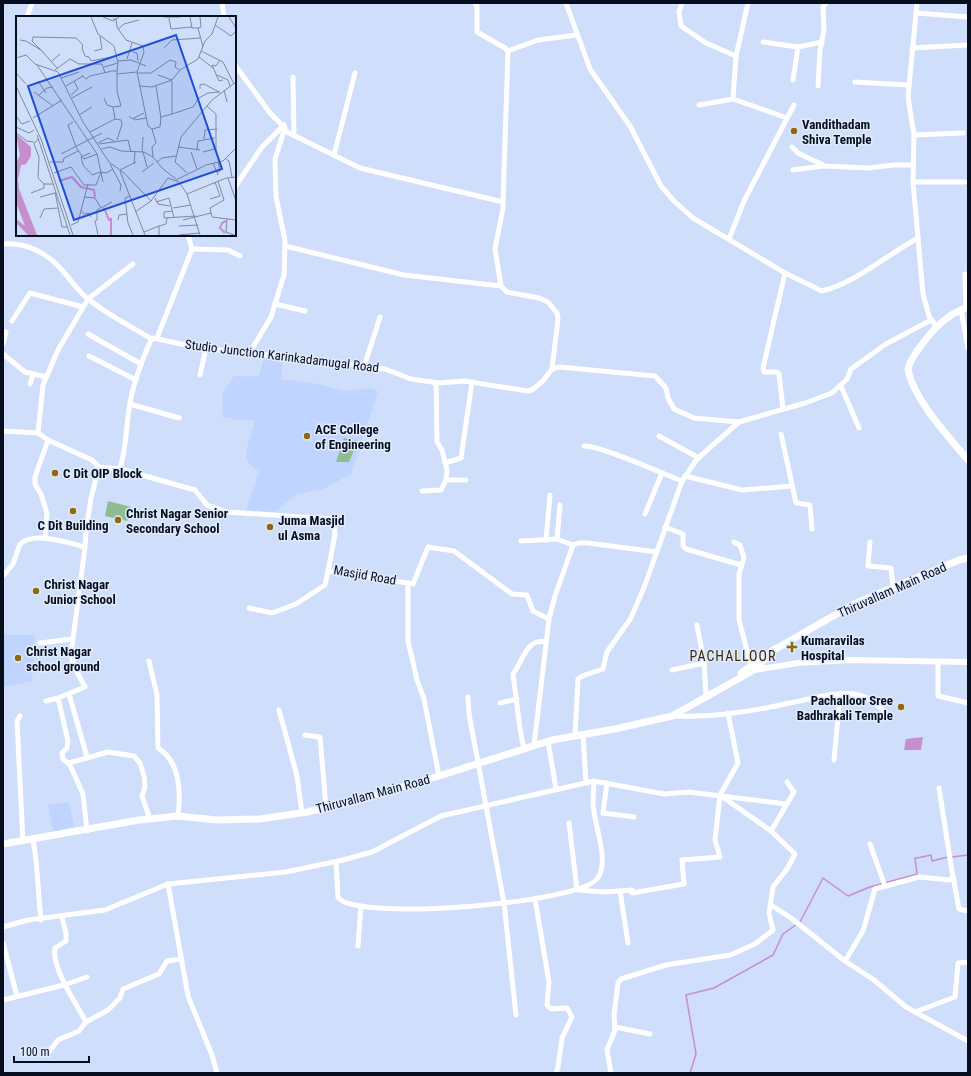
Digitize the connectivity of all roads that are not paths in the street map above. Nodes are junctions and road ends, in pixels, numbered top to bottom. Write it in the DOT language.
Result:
graph roads {
  1 [pos="32,3"];
  2 [pos="222,3"];
  3 [pos="475,3"];
  4 [pos="566,3"];
  5 [pos="682,3"];
  6 [pos="748,3"];
  7 [pos="826,3"];
  8 [pos="917,3"];
  9 [pos="916,13"];
  10 [pos="27,16"];
  11 [pos="224,16"];
  12 [pos="968,16"];
  13 [pos="577,35"];
  14 [pos="763,42"];
  15 [pos="822,42"];
  16 [pos="968,45"];
  17 [pos="798,47"];
  18 [pos="912,48"];
  19 [pos="508,51"];
  20 [pos="736,56"];
  21 [pos="236,68"];
  22 [pos="356,73"];
  23 [pos="293,77"];
  24 [pos="793,80"];
  25 [pos="855,82"];
  26 [pos="908,85"];
  27 [pos="818,86"];
  28 [pos="733,99"];
  29 [pos="699,105"];
  30 [pos="794,105"];
  31 [pos="787,118"];
  32 [pos="284,125"];
  33 [pos="285,131"];
  34 [pos="963,133"];
  35 [pos="914,135"];
  36 [pos="294,136"];
  37 [pos="792,148"];
  38 [pos="334,155"];
  39 [pos="826,166"];
  40 [pos="913,166"];
  41 [pos="793,170"];
  42 [pos="913,182"];
  43 [pos="965,182"];
  44 [pos="236,186"];
  45 [pos="503,202"];
  46 [pos="188,236"];
  47 [pos="918,238"];
  48 [pos="729,240"];
  49 [pos="3,244"];
  50 [pos="285,246"];
  51 [pos="192,249"];
  52 [pos="240,256"];
  53 [pos="133,264"];
  54 [pos="785,273"];
  55 [pos="965,274"];
  56 [pos="501,286"];
  57 [pos="88,299"];
  58 [pos="275,304"];
  59 [pos="83,307"];
  60 [pos="965,308"];
  61 [pos="305,311"];
  62 [pos="380,317"];
  63 [pos="12,321"];
  64 [pos="934,323"];
  65 [pos="3,331"];
  66 [pos="88,334"];
  67 [pos="155,339"];
  68 [pos="3,344"];
  69 [pos="206,348"];
  70 [pos="968,348"];
  71 [pos="3,354"];
  72 [pos="249,354"];
  73 [pos="89,356"];
  74 [pos="141,364"];
  75 [pos="364,367"];
  76 [pos="552,369"];
  77 [pos="34,374"];
  78 [pos="200,375"];
  79 [pos="46,377"];
  80 [pos="136,380"];
  81 [pos="472,382"];
  82 [pos="436,383"];
  83 [pos="30,384"];
  84 [pos="841,386"];
  85 [pos="130,404"];
  86 [pos="783,409"];
  87 [pos="179,418"];
  88 [pos="739,422"];
  89 [pos="859,428"];
  90 [pos="3,431"];
  91 [pos="38,433"];
  92 [pos="780,434"];
  93 [pos="659,436"];
  94 [pos="48,440"];
  95 [pos="584,446"];
  96 [pos="699,458"];
  97 [pos="968,460"];
  98 [pos="445,463"];
  99 [pos="99,467"];
  100 [pos="120,469"];
  101 [pos="662,473"];
  102 [pos="685,476"];
  103 [pos="446,480"];
  104 [pos="466,480"];
  105 [pos="682,481"];
  106 [pos="792,486"];
  107 [pos="422,491"];
  108 [pos="550,495"];
  109 [pos="560,505"];
  110 [pos="645,514"];
  111 [pos="665,527"];
  112 [pos="812,529"];
  113 [pos="45,538"];
  114 [pos="557,539"];
  115 [pos="546,540"];
  116 [pos="521,541"];
  117 [pos="734,542"];
  118 [pos="870,542"];
  119 [pos="573,545"];
  120 [pos="85,547"];
  121 [pos="657,552"];
  122 [pos="968,558"];
  123 [pos="741,565"];
  124 [pos="328,571"];
  125 [pos="3,576"];
  126 [pos="408,582"];
  127 [pos="893,588"];
  128 [pos="249,608"];
  129 [pos="549,619"];
  130 [pos="697,626"];
  131 [pos="72,639"];
  132 [pos="546,642"];
  133 [pos="40,643"];
  134 [pos="149,661"];
  135 [pos="938,662"];
  136 [pos="968,662"];
  137 [pos="704,663"];
  138 [pos="752,668"];
  139 [pos="672,670"];
  140 [pos="69,694"];
  141 [pos="840,694"];
  142 [pos="706,696"];
  143 [pos="468,697"];
  144 [pos="58,698"];
  145 [pos="517,699"];
  146 [pos="46,701"];
  147 [pos="500,703"];
  148 [pos="968,703"];
  149 [pos="279,710"];
  150 [pos="728,713"];
  151 [pos="887,714"];
  152 [pos="20,716"];
  153 [pos="672,716"];
  154 [pos="305,735"];
  155 [pos="579,735"];
  156 [pos="548,741"];
  157 [pos="534,745"];
  158 [pos="524,749"];
  159 [pos="87,757"];
  160 [pos="834,760"];
  161 [pos="69,763"];
  162 [pos="479,763"];
  163 [pos="439,776"];
  164 [pos="594,781"];
  165 [pos="787,782"];
  166 [pos="586,783"];
  167 [pos="607,783"];
  168 [pos="939,788"];
  169 [pos="556,789"];
  170 [pos="720,795"];
  171 [pos="786,804"];
  172 [pos="486,805"];
  173 [pos="326,807"];
  174 [pos="302,813"];
  175 [pos="178,816"];
  176 [pos="634,817"];
  177 [pos="150,819"];
  178 [pos="569,823"];
  179 [pos="87,830"];
  180 [pos="771,831"];
  181 [pos="33,840"];
  182 [pos="23,842"];
  183 [pos="3,844"];
  184 [pos="870,844"];
  185 [pos="336,862"];
  186 [pos="953,876"];
  187 [pos="168,884"];
  188 [pos="885,886"];
  189 [pos="576,890"];
  190 [pos="620,891"];
  191 [pos="535,899"];
  192 [pos="504,903"];
  193 [pos="771,905"];
  194 [pos="361,906"];
  195 [pos="968,911"];
  196 [pos="62,917"];
  197 [pos="40,920"];
  198 [pos="3,927"];
  199 [pos="3,943"];
  200 [pos="628,943"];
  201 [pos="358,946"];
  202 [pos="182,959"];
  203 [pos="845,961"];
  204 [pos="968,962"];
  205 [pos="87,977"];
  206 [pos="64,985"];
  207 [pos="17,996"];
  208 [pos="3,1000"];
  209 [pos="915,1012"];
  210 [pos="516,1015"];
  211 [pos="86,1022"];
  212 [pos="615,1026"];
  213 [pos="650,1034"];
  214 [pos="968,1041"];
  215 [pos="49,1052"];
  216 [pos="217,1073"];
  217 [pos="556,1073"];
  218 [pos="611,1073"];
  1 -- 10 [label="street"];
  2 -- 11 [label="street"];
  3 -- 19 [label="street"];
  4 -- 13 [label="street"];
  5 -- 20 [label="street"];
  6 -- 20 [label="street"];
  7 -- 15 [label="street"];
  8 -- 9 [label="street"];
  9 -- 12 [label="street"];
  9 -- 18 [label="street"];
  13 -- 19 [label="street"];
  13 -- 48 [label="street"];
  14 -- 17 [label="street"];
  15 -- 17 [label="street"];
  15 -- 27 [label="street"];
  16 -- 18 [label="street"];
  17 -- 24 [label="street"];
  18 -- 26 [label="street"];
  19 -- 45 [label="street"];
  20 -- 28 [label="street"];
  21 -- 32 [label="street"];
  22 -- 38 [label="street"];
  23 -- 36 [label="street"];
  25 -- 26 [label="street"];
  26 -- 35 [label="street"];
  28 -- 29 [label="street"];
  28 -- 31 [label="street"];
  30 -- 31 [label="street"];
  31 -- 48 [label="street"];
  32 -- 33 [label="street"];
  32 -- 44 [label="street"];
  33 -- 36 [label="street"];
  33 -- 50 [label="street"];
  34 -- 35 [label="street"];
  35 -- 40 [label="street"];
  36 -- 38 [label="street"];
  37 -- 39 [label="street"];
  38 -- 45 [label="street"];
  39 -- 40 [label="street"];
  39 -- 41 [label="street"];
  40 -- 42 [label="street"];
  42 -- 43 [label="street"];
  42 -- 47 [label="street"];
  45 -- 56 [label="street"];
  46 -- 51 [label="street"];
  47 -- 54 [label="street"];
  47 -- 64 [label="street"];
  48 -- 54 [label="street"];
  49 -- 57 [label="street"];
  50 -- 56 [label="street"];
  50 -- 58 [label="street"];
  51 -- 52 [label="street"];
  51 -- 67 [label="street"];
  53 -- 57 [label="street"];
  54 -- 86 [label="street"];
  55 -- 60 [label="street"];
  56 -- 76 [label="street"];
  57 -- 59 [label="street"];
  57 -- 67 [label="street"];
  58 -- 61 [label="street"];
  58 -- 72 [label="street"];
  59 -- 63 [label="street"];
  59 -- 79 [label="street"];
  60 -- 64 [label="main road"];
  60 -- 70 [label="street"];
  62 -- 75 [label="street"];
  64 -- 84 [label="street"];
  64 -- 97 [label="main road"];
  65 -- 68 [label="street"];
  66 -- 74 [label="street"];
  67 -- 69 [label="street, Studio Junction Karinkadamugal Road"];
  67 -- 74 [label="street"];
  69 -- 72 [label="street, Studio Junction Karinkadamugal Road"];
  69 -- 78 [label="street"];
  71 -- 77 [label="street"];
  72 -- 75 [label="street, Studio Junction Karinkadamugal Road"];
  73 -- 80 [label="street"];
  74 -- 80 [label="street"];
  75 -- 82 [label="street, Studio Junction Karinkadamugal Road"];
  76 -- 81 [label="street, Studio Junction Karinkadamugal Road"];
  76 -- 88 [label="street"];
  77 -- 79 [label="street"];
  77 -- 83 [label="street"];
  79 -- 91 [label="street"];
  80 -- 85 [label="street"];
  81 -- 82 [label="street, Studio Junction Karinkadamugal Road"];
  81 -- 98 [label="street"];
  82 -- 98 [label="street"];
  84 -- 86 [label="street"];
  84 -- 89 [label="street"];
  85 -- 87 [label="street"];
  85 -- 100 [label="street"];
  86 -- 88 [label="street"];
  88 -- 96 [label="street"];
  90 -- 91 [label="street"];
  91 -- 94 [label="street"];
  92 -- 106 [label="street"];
  93 -- 96 [label="street"];
  94 -- 99 [label="street"];
  94 -- 113 [label="street"];
  95 -- 101 [label="street"];
  96 -- 102 [label="street"];
  98 -- 103 [label="street"];
  99 -- 100 [label="street"];
  99 -- 120 [label="street"];
  100 -- 124 [label="street, Masjid Road"];
  101 -- 105 [label="street"];
  101 -- 110 [label="street"];
  102 -- 105 [label="street"];
  102 -- 106 [label="street"];
  103 -- 104 [label="street"];
  103 -- 107 [label="street"];
  105 -- 111 [label="street"];
  106 -- 112 [label="street"];
  108 -- 115 [label="street"];
  109 -- 114 [label="street"];
  111 -- 121 [label="street"];
  111 -- 123 [label="street"];
  113 -- 120 [label="street"];
  113 -- 125 [label="street"];
  114 -- 115 [label="street"];
  114 -- 119 [label="street"];
  115 -- 116 [label="street"];
  117 -- 123 [label="street"];
  118 -- 127 [label="street"];
  119 -- 121 [label="street"];
  119 -- 129 [label="street"];
  120 -- 131 [label="street"];
  121 -- 155 [label="street"];
  122 -- 127 [label="main road, Thiruvallam Main Road"];
  123 -- 138 [label="street"];
  124 -- 126 [label="street, Masjid Road"];
  124 -- 128 [label="street"];
  126 -- 129 [label="street"];
  126 -- 163 [label="street, Masjid Road"];
  127 -- 138 [label="main road, Thiruvallam Main Road"];
  129 -- 132 [label="street"];
  130 -- 137 [label="street"];
  131 -- 133 [label="street"];
  131 -- 140 [label="street"];
  132 -- 145 [label="street"];
  132 -- 157 [label="street"];
  134 -- 175 [label="street"];
  135 -- 136 [label="street"];
  135 -- 138 [label="street"];
  135 -- 148 [label="street"];
  137 -- 139 [label="street"];
  137 -- 142 [label="street"];
  138 -- 142 [label="main road, Thiruvallam Main Road"];
  140 -- 144 [label="street"];
  140 -- 159 [label="street"];
  141 -- 150 [label="street"];
  141 -- 151 [label="street"];
  141 -- 160 [label="street"];
  142 -- 153 [label="main road, Thiruvallam Main Road"];
  143 -- 162 [label="street"];
  144 -- 146 [label="street"];
  144 -- 161 [label="street"];
  145 -- 147 [label="street"];
  145 -- 158 [label="street"];
  149 -- 174 [label="street"];
  150 -- 153 [label="street"];
  150 -- 170 [label="street"];
  152 -- 182 [label="street"];
  153 -- 155 [label="main road, Thiruvallam Main Road"];
  154 -- 173 [label="street"];
  155 -- 156 [label="main road, Thiruvallam Main Road"];
  155 -- 166 [label="street"];
  156 -- 157 [label="main road, Thiruvallam Main Road"];
  156 -- 169 [label="street"];
  157 -- 158 [label="main road, Thiruvallam Main Road"];
  158 -- 162 [label="main road, Thiruvallam Main Road"];
  159 -- 161 [label="street"];
  159 -- 177 [label="street"];
  161 -- 179 [label="street"];
  162 -- 163 [label="main road, Thiruvallam Main Road"];
  162 -- 172 [label="street"];
  163 -- 173 [label="main road, Thiruvallam Main Road"];
  164 -- 166 [label="street"];
  164 -- 167 [label="street"];
  164 -- 189 [label="street"];
  165 -- 171 [label="street"];
  166 -- 169 [label="street"];
  167 -- 170 [label="street"];
  167 -- 176 [label="street"];
  168 -- 186 [label="street"];
  169 -- 172 [label="street"];
  170 -- 171 [label="street"];
  170 -- 180 [label="street"];
  170 -- 190 [label="street"];
  171 -- 180 [label="street"];
  172 -- 185 [label="street"];
  172 -- 192 [label="street"];
  173 -- 174 [label="main road, Thiruvallam Main Road"];
  174 -- 175 [label="main road, Thiruvallam Main Road"];
  175 -- 177 [label="main road, Thiruvallam Main Road"];
  177 -- 179 [label="main road, Thiruvallam Main Road"];
  178 -- 189 [label="street"];
  179 -- 181 [label="main road, Thiruvallam Main Road"];
  180 -- 193 [label="street"];
  181 -- 182 [label="main road, Thiruvallam Main Road"];
  181 -- 197 [label="street"];
  182 -- 183 [label="main road, Thiruvallam Main Road"];
  184 -- 188 [label="street"];
  185 -- 187 [label="street"];
  185 -- 194 [label="street"];
  186 -- 188 [label="street"];
  186 -- 195 [label="street"];
  187 -- 196 [label="street"];
  187 -- 202 [label="street"];
  188 -- 203 [label="street"];
  189 -- 190 [label="street"];
  189 -- 191 [label="street"];
  190 -- 200 [label="street"];
  191 -- 192 [label="street"];
  191 -- 217 [label="street"];
  192 -- 194 [label="street"];
  192 -- 210 [label="street"];
  193 -- 203 [label="street"];
  193 -- 212 [label="street"];
  194 -- 201 [label="street"];
  196 -- 197 [label="street"];
  196 -- 206 [label="street"];
  197 -- 198 [label="street"];
  199 -- 207 [label="street"];
  202 -- 211 [label="street"];
  202 -- 216 [label="street"];
  203 -- 209 [label="street"];
  204 -- 209 [label="street"];
  205 -- 206 [label="street"];
  206 -- 207 [label="street"];
  206 -- 211 [label="street"];
  207 -- 208 [label="street"];
  209 -- 214 [label="street"];
  211 -- 215 [label="street"];
  212 -- 213 [label="street"];
  212 -- 218 [label="street"];
}
